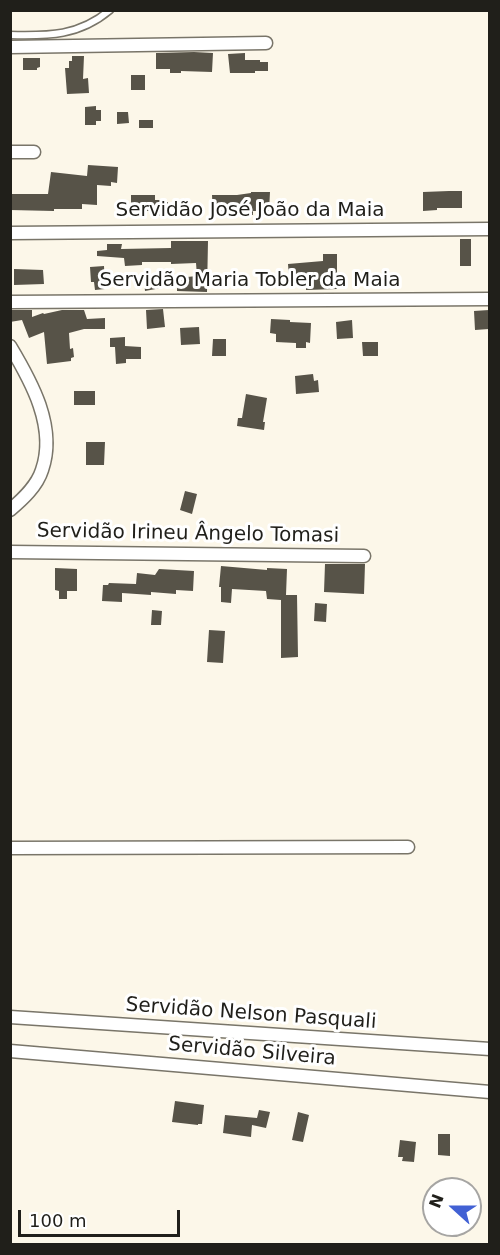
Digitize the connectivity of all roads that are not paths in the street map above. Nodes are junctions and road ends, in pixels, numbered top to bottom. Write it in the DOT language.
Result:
graph roads {
  1 [pos="110,10"];
  2 [pos="10,35"];
  3 [pos="266,43"];
  4 [pos="10,47"];
  5 [pos="10,152"];
  6 [pos="34,152"];
  7 [pos="489,229"];
  8 [pos="10,233"];
  9 [pos="489,299"];
  10 [pos="10,302"];
  11 [pos="10,346"];
  12 [pos="10,510"];
  13 [pos="10,552"];
  14 [pos="364,556"];
  15 [pos="408,847"];
  16 [pos="10,848"];
  17 [pos="10,1017"];
  18 [pos="489,1049"];
  19 [pos="10,1050"];
  20 [pos="489,1092"];
  1 -- 2 [label="lane"];
  3 -- 4 [label="street"];
  5 -- 6 [label="street"];
  7 -- 8 [label="street, Servidão José João da Maia"];
  9 -- 10 [label="street, Servidão Maria Tobler da Maia"];
  11 -- 12 [label="street"];
  13 -- 14 [label="street, Servidão Irineu Ângelo Tomasi"];
  15 -- 16 [label="street"];
  17 -- 18 [label="street, Servidão Nelson Pasquali"];
  19 -- 20 [label="street, Servidão Silveira"];
}
